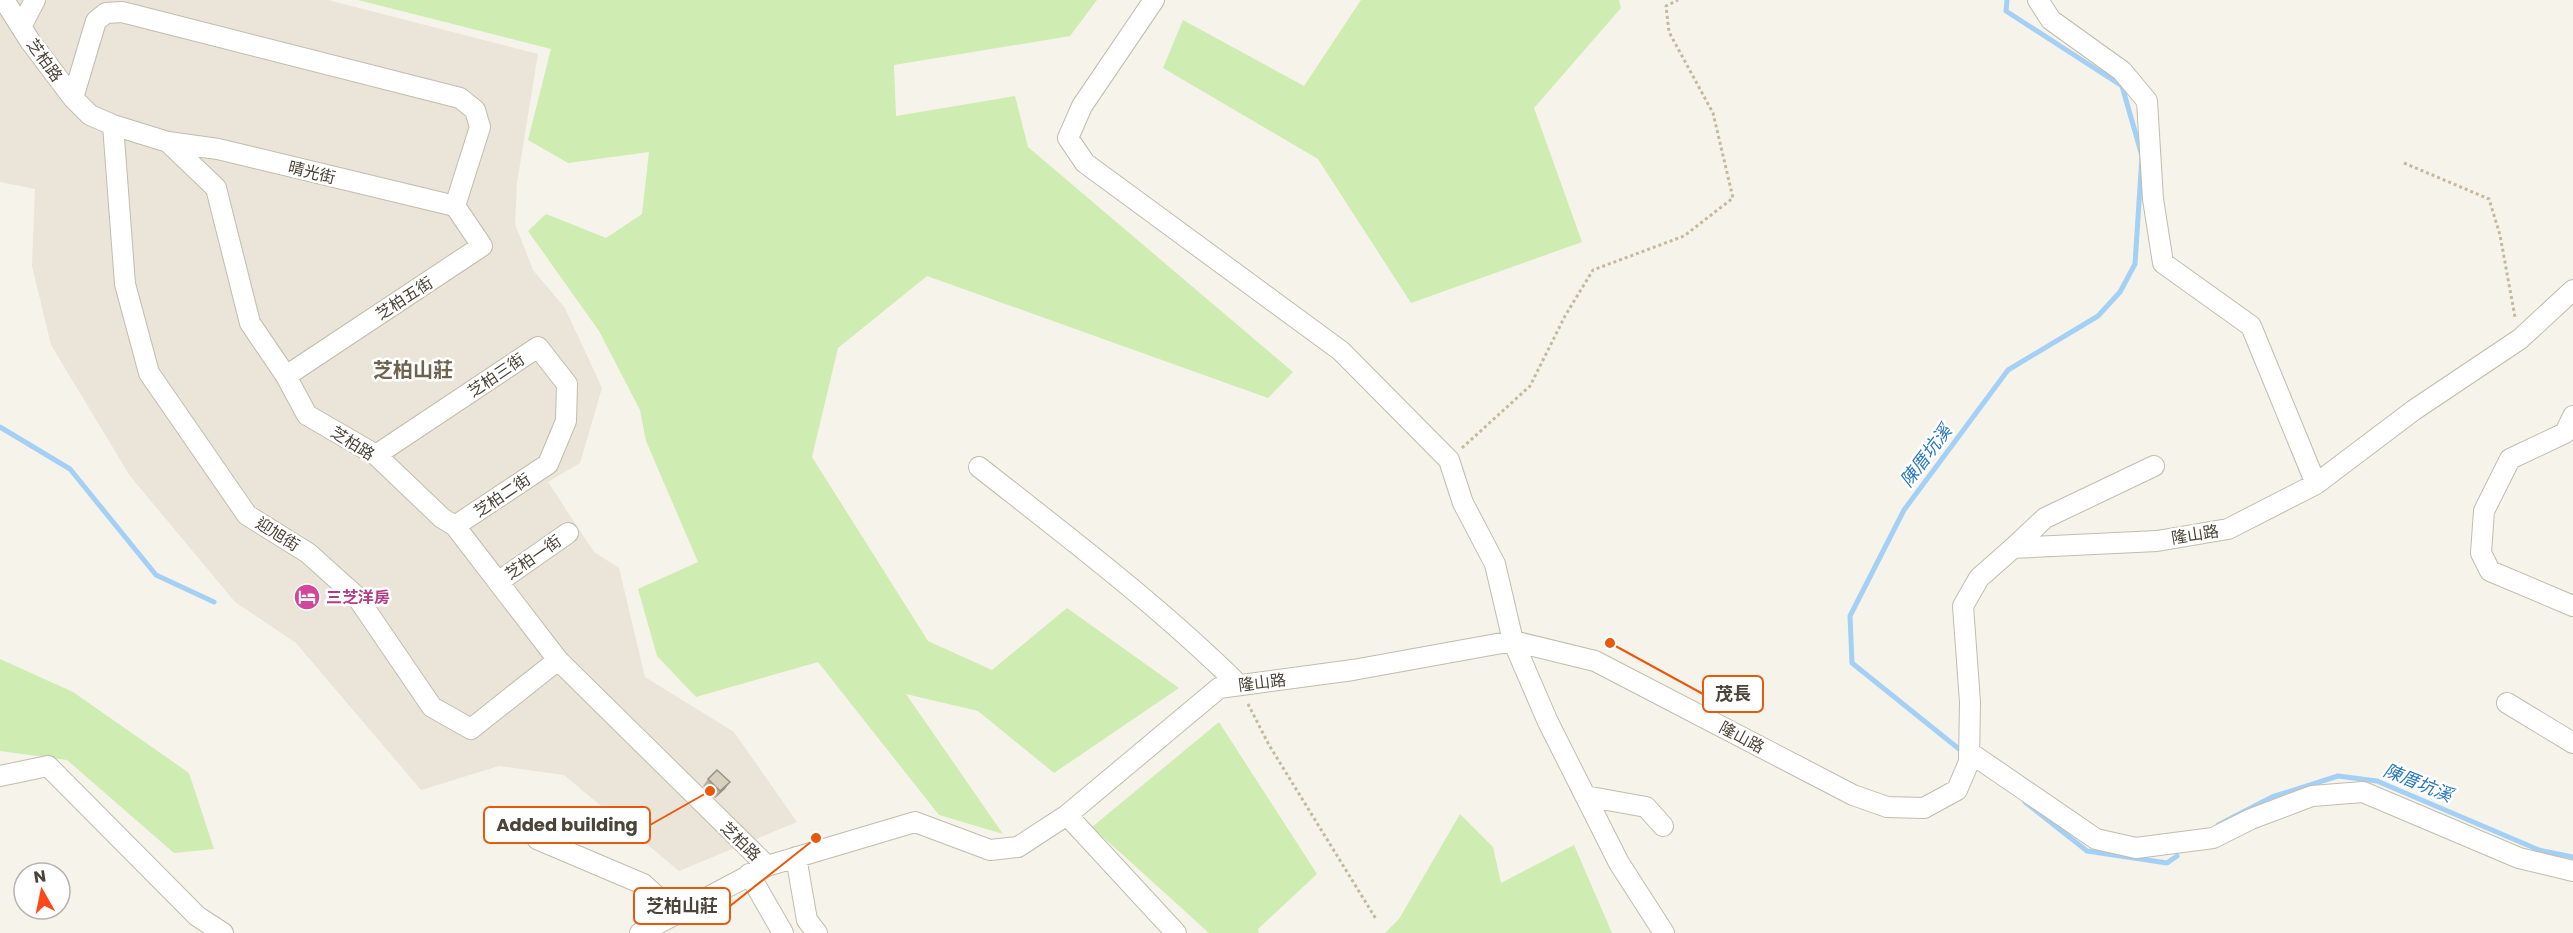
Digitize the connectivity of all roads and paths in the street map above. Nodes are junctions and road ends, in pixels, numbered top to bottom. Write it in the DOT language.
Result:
graph roads {
  1 [pos="4,0"];
  2 [pos="35,0"];
  3 [pos="1154,0"];
  4 [pos="1678,0"];
  5 [pos="2038,0"];
  6 [pos="21,27"];
  7 [pos="73,98"];
  8 [pos="113,125"];
  9 [pos="168,142"];
  10 [pos="2404,163"];
  11 [pos="455,207"];
  12 [pos="2573,290"];
  13 [pos="2520,339"];
  14 [pos="286,376"];
  15 [pos="2573,416"];
  16 [pos="376,455"];
  17 [pos="1449,460"];
  18 [pos="548,464"];
  19 [pos="2154,466"];
  20 [pos="979,467"];
  21 [pos="2316,484"];
  22 [pos="455,526"];
  23 [pos="568,533"];
  24 [pos="2013,548"];
  25 [pos="498,582"];
  26 [pos="2573,606"];
  27 [pos="1513,641"];
  28 [pos="558,660"];
  29 [pos="1239,685"];
  30 [pos="2507,703"];
  31 [pos="2573,743"];
  32 [pos="1969,756"];
  33 [pos="0,777"];
  34 [pos="1585,796"];
  35 [pos="1067,815"];
  36 [pos="1663,826"];
  37 [pos="537,839"];
  38 [pos="796,857"];
  39 [pos="758,870"];
  40 [pos="2573,871"];
  41 [pos="676,914"];
  42 [pos="1376,919"];
  43 [pos="223,933"];
  44 [pos="640,933"];
  45 [pos="783,933"];
  46 [pos="817,933"];
  47 [pos="1176,933"];
  48 [pos="1664,933"];
  1 -- 6 [label="street, 芝柏路"];
  2 -- 6 [label="street"];
  3 -- 17 [label="street"];
  4 -- 17 [label="path"];
  5 -- 21 [label="street"];
  6 -- 7 [label="street, 芝柏路"];
  7 -- 8 [label="street, 芝柏路"];
  7 -- 11 [label="street"];
  8 -- 9 [label="street, 芝柏路"];
  8 -- 28 [label="street, 迎旭街"];
  9 -- 11 [label="street, 晴光街"];
  9 -- 14 [label="street, 芝柏路"];
  10 -- 13 [label="path"];
  11 -- 14 [label="street, 芝柏五街"];
  12 -- 13 [label="street, 隆山路"];
  13 -- 21 [label="street, 隆山路"];
  14 -- 16 [label="street, 芝柏路"];
  15 -- 26 [label="street"];
  16 -- 18 [label="street, 芝柏三街"];
  16 -- 22 [label="street, 芝柏路"];
  17 -- 27 [label="street"];
  18 -- 22 [label="street, 芝柏二街"];
  19 -- 24 [label="street"];
  20 -- 29 [label="street"];
  21 -- 24 [label="street, 隆山路"];
  22 -- 25 [label="street, 芝柏路"];
  23 -- 25 [label="street, 芝柏一街"];
  24 -- 32 [label="street, 隆山路"];
  25 -- 28 [label="street, 芝柏路"];
  27 -- 29 [label="street, 隆山路"];
  27 -- 32 [label="street, 隆山路"];
  27 -- 34 [label="street"];
  28 -- 39 [label="street, 芝柏路"];
  29 -- 35 [label="street, 隆山路"];
  29 -- 42 [label="path"];
  30 -- 31 [label="street"];
  32 -- 40 [label="street"];
  33 -- 43 [label="street"];
  34 -- 36 [label="street"];
  34 -- 48 [label="street"];
  35 -- 38 [label="street, 隆山路"];
  35 -- 47 [label="street"];
  37 -- 41 [label="street"];
  38 -- 39 [label="street, 隆山路"];
  38 -- 46 [label="street"];
  39 -- 41 [label="street, 隆山路"];
  39 -- 45 [label="street, 芝柏路"];
  41 -- 44 [label="street, 隆山路"];
}
